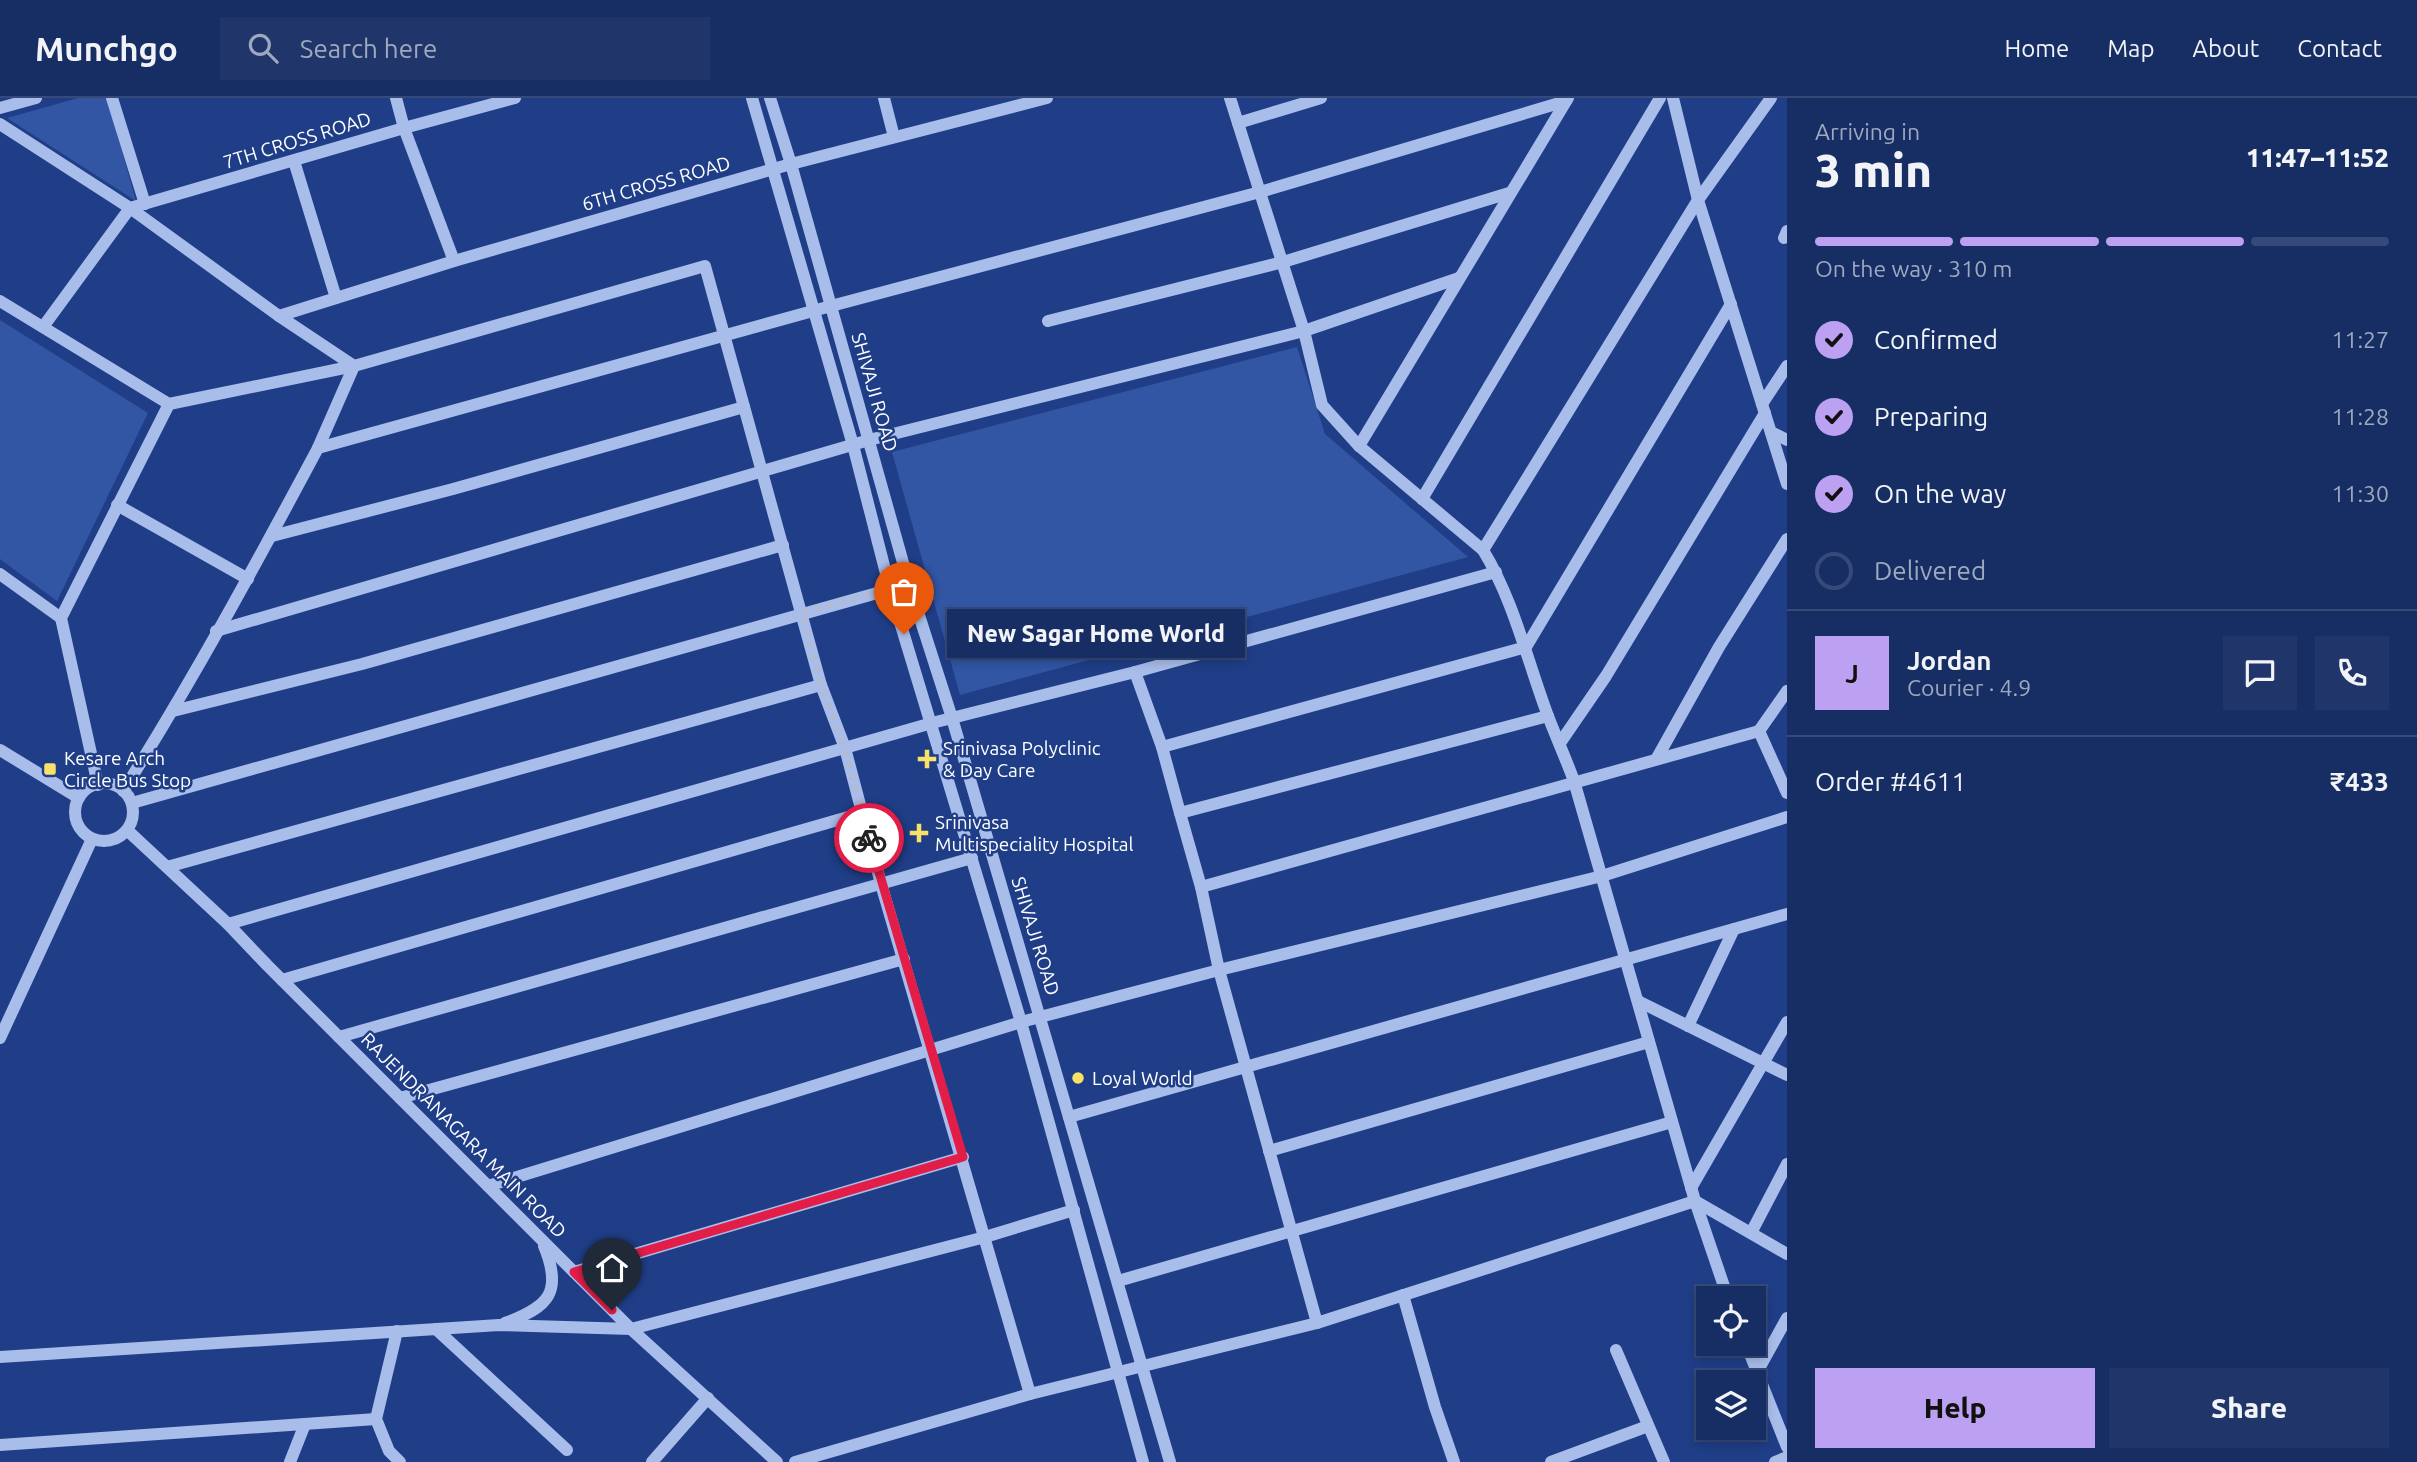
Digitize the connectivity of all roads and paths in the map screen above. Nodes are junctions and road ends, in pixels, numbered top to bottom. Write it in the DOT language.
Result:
graph roads {
  1 [pos="36,98"];
  2 [pos="112,98"];
  3 [pos="396,98"];
  4 [pos="515,98"];
  5 [pos="752,98"];
  6 [pos="770,98"];
  7 [pos="884,98"];
  8 [pos="1047,98"];
  9 [pos="1230,98"];
  10 [pos="1321,98"];
  11 [pos="1660,98"];
  12 [pos="1673,98"];
  13 [pos="1771,98"];
  14 [pos="1567,100"];
  15 [pos="0,108"];
  16 [pos="1238,123"];
  17 [pos="0,124"];
  18 [pos="404,128"];
  19 [pos="894,137"];
  20 [pos="294,161"];
  21 [pos="791,164"];
  22 [pos="773,169"];
  23 [pos="1260,192"];
  24 [pos="1509,193"];
  25 [pos="1698,200"];
  26 [pos="145,204"];
  27 [pos="130,208"];
  28 [pos="454,261"];
  29 [pos="1283,262"];
  30 [pos="1459,278"];
  31 [pos="336,298"];
  32 [pos="0,301"];
  33 [pos="1731,303"];
  34 [pos="831,306"];
  35 [pos="814,311"];
  36 [pos="279,316"];
  37 [pos="1048,321"];
  38 [pos="43,327"];
  39 [pos="1304,331"];
  40 [pos="724,336"];
  41 [pos="354,366"];
  42 [pos="1787,366"];
  43 [pos="169,404"];
  44 [pos="744,407"];
  45 [pos="1763,408"];
  46 [pos="1771,432"];
  47 [pos="869,440"];
  48 [pos="1787,440"];
  49 [pos="853,444"];
  50 [pos="1359,446"];
  51 [pos="318,448"];
  52 [pos="763,471"];
  53 [pos="1787,484"];
  54 [pos="1422,499"];
  55 [pos="117,505"];
  56 [pos="272,536"];
  57 [pos="1787,538"];
  58 [pos="783,545"];
  59 [pos="1483,550"];
  60 [pos="1496,572"];
  61 [pos="0,575"];
  62 [pos="248,579"];
  63 [pos="909,584"];
  64 [pos="890,589"];
  65 [pos="802,612"];
  66 [pos="61,618"];
  67 [pos="216,631"];
  68 [pos="1526,647"];
  69 [pos="1135,672"];
  70 [pos="821,685"];
  71 [pos="1787,691"];
  72 [pos="173,711"];
  73 [pos="1548,716"];
  74 [pos="952,718"];
  75 [pos="932,723"];
  76 [pos="1759,731"];
  77 [pos="1560,744"];
  78 [pos="1162,747"];
  79 [pos="845,748"];
  80 [pos="0,750"];
  81 [pos="1657,758"];
  82 [pos="1574,780"];
  83 [pos="98,785"];
  84 [pos="123,791"];
  85 [pos="1787,793"];
  86 [pos="79,798"];
  87 [pos="132,803"];
  88 [pos="862,813"];
  89 [pos="1180,813"];
  90 [pos="1787,817"];
  91 [pos="127,830"];
  92 [pos="92,839"];
  93 [pos="972,858"];
  94 [pos="167,867"];
  95 [pos="1602,876"];
  96 [pos="881,884"];
  97 [pos="1201,887"];
  98 [pos="1787,914"];
  99 [pos="229,924"];
  100 [pos="1734,929"];
  101 [pos="904,959"];
  102 [pos="1626,960"];
  103 [pos="1219,970"];
  104 [pos="282,980"];
  105 [pos="1638,1002"];
  106 [pos="1040,1017"];
  107 [pos="1021,1021"];
  108 [pos="1787,1022"];
  109 [pos="1688,1026"];
  110 [pos="339,1037"];
  111 [pos="0,1038"];
  112 [pos="1649,1042"];
  113 [pos="930,1048"];
  114 [pos="1763,1063"];
  115 [pos="1246,1068"];
  116 [pos="1787,1075"];
  117 [pos="400,1098"];
  118 [pos="1069,1117"];
  119 [pos="1672,1122"];
  120 [pos="1269,1151"];
  121 [pos="963,1157"];
  122 [pos="1787,1164"];
  123 [pos="488,1186"];
  124 [pos="1691,1188"];
  125 [pos="1695,1201"];
  126 [pos="1074,1210"];
  127 [pos="1292,1232"];
  128 [pos="1751,1233"];
  129 [pos="985,1237"];
  130 [pos="541,1239"];
  131 [pos="1787,1254"];
  132 [pos="574,1272"];
  133 [pos="1118,1281"];
  134 [pos="1724,1286"];
  135 [pos="1403,1295"];
  136 [pos="1787,1318"];
  137 [pos="1317,1323"];
  138 [pos="499,1325"];
  139 [pos="631,1328"];
  140 [pos="436,1329"];
  141 [pos="397,1331"];
  142 [pos="1616,1350"];
  143 [pos="0,1357"];
  144 [pos="1144,1367"];
  145 [pos="1758,1370"];
  146 [pos="1118,1373"];
  147 [pos="1030,1394"];
  148 [pos="1766,1394"];
  149 [pos="708,1398"];
  150 [pos="376,1419"];
  151 [pos="305,1424"];
  152 [pos="1648,1426"];
  153 [pos="0,1446"];
  154 [pos="1787,1446"];
  155 [pos="567,1450"];
  156 [pos="1787,1457"];
  157 [pos="1567,1459"];
  158 [pos="290,1462"];
  159 [pos="400,1462"];
  160 [pos="652,1462"];
  161 [pos="778,1462"];
  162 [pos="795,1462"];
  163 [pos="1143,1462"];
  164 [pos="1171,1462"];
  165 [pos="1454,1462"];
  166 [pos="1551,1462"];
  167 [pos="1664,1462"];
  168 [pos="1775,1462"];
  1 -- 15 [label="street"];
  2 -- 26 [label="street"];
  3 -- 18 [label="street"];
  4 -- 18 [label="street, 7TH CROSS ROAD"];
  5 -- 22 [label="street"];
  6 -- 21 [label="street, SHIVAJI ROAD"];
  7 -- 19 [label="street"];
  8 -- 19 [label="street, 6TH CROSS ROAD"];
  9 -- 16 [label="street"];
  10 -- 16 [label="street"];
  11 -- 54 [label="street"];
  12 -- 25 [label="street"];
  13 -- 25 [label="street"];
  14 -- 23 [label="street"];
  14 -- 24 [label="street"];
  16 -- 23 [label="street"];
  17 -- 27 [label="street"];
  18 -- 20 [label="street, 7TH CROSS ROAD"];
  18 -- 28 [label="street"];
  19 -- 21 [label="street, 6TH CROSS ROAD"];
  20 -- 26 [label="street, 7TH CROSS ROAD"];
  20 -- 31 [label="street"];
  21 -- 22 [label="street, 6TH CROSS ROAD"];
  21 -- 34 [label="street, SHIVAJI ROAD"];
  22 -- 28 [label="street, 6TH CROSS ROAD"];
  22 -- 35 [label="street"];
  23 -- 29 [label="street"];
  23 -- 34 [label="street"];
  24 -- 29 [label="street"];
  24 -- 30 [label="street"];
  25 -- 33 [label="street"];
  25 -- 59 [label="street"];
  26 -- 27 [label="street, 7TH CROSS ROAD"];
  27 -- 36 [label="street"];
  27 -- 38 [label="street"];
  28 -- 31 [label="street, 6TH CROSS ROAD"];
  29 -- 37 [label="street"];
  29 -- 39 [label="street"];
  30 -- 39 [label="street"];
  30 -- 50 [label="street"];
  31 -- 36 [label="street, 6TH CROSS ROAD"];
  32 -- 38 [label="street"];
  33 -- 45 [label="street"];
  33 -- 68 [label="street"];
  34 -- 35 [label="street"];
  34 -- 47 [label="street, SHIVAJI ROAD"];
  35 -- 40 [label="street"];
  35 -- 49 [label="street"];
  36 -- 41 [label="street"];
  38 -- 43 [label="street"];
  39 -- 47 [label="street"];
  39 -- 50 [label="street"];
  40 -- 41 [label="street"];
  40 -- 44 [label="street"];
  40 -- 51 [label="street"];
  41 -- 43 [label="street"];
  41 -- 51 [label="street"];
  42 -- 45 [label="street"];
  43 -- 55 [label="street"];
  44 -- 52 [label="street"];
  44 -- 56 [label="street"];
  45 -- 46 [label="street"];
  45 -- 77 [label="street"];
  46 -- 48 [label="street"];
  46 -- 53 [label="street"];
  47 -- 49 [label="street"];
  47 -- 63 [label="street, SHIVAJI ROAD"];
  49 -- 52 [label="street"];
  49 -- 64 [label="street"];
  50 -- 54 [label="street"];
  51 -- 56 [label="street"];
  52 -- 58 [label="street"];
  52 -- 67 [label="street"];
  54 -- 59 [label="street"];
  55 -- 62 [label="street"];
  55 -- 66 [label="street"];
  56 -- 62 [label="street"];
  57 -- 81 [label="street"];
  58 -- 65 [label="street"];
  58 -- 72 [label="street"];
  59 -- 60 [label="street"];
  60 -- 68 [label="street"];
  60 -- 69 [label="street"];
  61 -- 66 [label="street"];
  62 -- 67 [label="street"];
  63 -- 64 [label="street"];
  63 -- 74 [label="street, SHIVAJI ROAD"];
  64 -- 65 [label="street"];
  64 -- 75 [label="street"];
  65 -- 70 [label="street"];
  65 -- 87 [label="street"];
  66 -- 83 [label="street"];
  67 -- 72 [label="street"];
  68 -- 73 [label="street"];
  68 -- 78 [label="street"];
  69 -- 74 [label="street"];
  69 -- 78 [label="street"];
  70 -- 79 [label="street"];
  70 -- 94 [label="street"];
  71 -- 76 [label="street"];
  72 -- 84 [label="street"];
  73 -- 77 [label="street"];
  73 -- 89 [label="street"];
  74 -- 75 [label="street"];
  74 -- 106 [label="street, SHIVAJI ROAD"];
  75 -- 79 [label="street"];
  75 -- 93 [label="street"];
  76 -- 81 [label="street"];
  76 -- 85 [label="street"];
  77 -- 82 [label="street"];
  78 -- 89 [label="street"];
  79 -- 88 [label="street"];
  79 -- 99 [label="street"];
  80 -- 86 [label="street"];
  81 -- 82 [label="street"];
  82 -- 95 [label="street"];
  82 -- 97 [label="street"];
  83 -- 84 [label="street"];
  83 -- 86 [label="street"];
  84 -- 87 [label="street"];
  86 -- 92 [label="street"];
  87 -- 91 [label="street"];
  88 -- 96 [label="street"];
  88 -- 104 [label="street"];
  89 -- 97 [label="street"];
  90 -- 95 [label="street"];
  91 -- 92 [label="street"];
  91 -- 94 [label="street, RAJENDRANAGARA MAIN ROAD"];
  92 -- 111 [label="street"];
  93 -- 96 [label="street"];
  93 -- 107 [label="street"];
  94 -- 99 [label="street, RAJENDRANAGARA MAIN ROAD"];
  95 -- 102 [label="street"];
  95 -- 103 [label="street"];
  96 -- 101 [label="street"];
  96 -- 110 [label="street"];
  97 -- 103 [label="street"];
  98 -- 100 [label="street"];
  99 -- 104 [label="street, RAJENDRANAGARA MAIN ROAD"];
  100 -- 102 [label="street"];
  100 -- 109 [label="street"];
  101 -- 113 [label="street"];
  101 -- 117 [label="street"];
  102 -- 105 [label="street"];
  102 -- 115 [label="street"];
  103 -- 106 [label="street"];
  103 -- 115 [label="street"];
  104 -- 110 [label="street, RAJENDRANAGARA MAIN ROAD"];
  105 -- 109 [label="street"];
  105 -- 112 [label="street"];
  106 -- 107 [label="street"];
  106 -- 118 [label="street, SHIVAJI ROAD"];
  107 -- 113 [label="street"];
  107 -- 126 [label="street"];
  108 -- 114 [label="street"];
  109 -- 114 [label="street"];
  110 -- 117 [label="street, RAJENDRANAGARA MAIN ROAD"];
  112 -- 119 [label="street"];
  112 -- 120 [label="street"];
  113 -- 121 [label="street"];
  113 -- 123 [label="street"];
  114 -- 116 [label="street"];
  114 -- 124 [label="street"];
  115 -- 118 [label="street"];
  115 -- 120 [label="street"];
  117 -- 123 [label="street, RAJENDRANAGARA MAIN ROAD"];
  118 -- 133 [label="street, SHIVAJI ROAD"];
  119 -- 124 [label="street"];
  119 -- 127 [label="street"];
  120 -- 127 [label="street"];
  121 -- 129 [label="street"];
  121 -- 132 [label="street"];
  122 -- 128 [label="street"];
  123 -- 130 [label="street, RAJENDRANAGARA MAIN ROAD"];
  124 -- 125 [label="street"];
  125 -- 128 [label="street"];
  125 -- 134 [label="street"];
  125 -- 135 [label="street"];
  126 -- 129 [label="street"];
  126 -- 146 [label="street"];
  127 -- 133 [label="street"];
  127 -- 137 [label="street"];
  128 -- 131 [label="street"];
  129 -- 139 [label="street"];
  129 -- 147 [label="street"];
  130 -- 132 [label="street, RAJENDRANAGARA MAIN ROAD"];
  130 -- 138 [label="street"];
  132 -- 139 [label="street, RAJENDRANAGARA MAIN ROAD"];
  133 -- 144 [label="street, SHIVAJI ROAD"];
  135 -- 137 [label="street"];
  135 -- 165 [label="street"];
  136 -- 145 [label="street"];
  137 -- 144 [label="street"];
  138 -- 139 [label="street"];
  138 -- 140 [label="street"];
  139 -- 149 [label="street, RAJENDRANAGARA MAIN ROAD"];
  140 -- 141 [label="street"];
  140 -- 155 [label="street"];
  141 -- 143 [label="street"];
  141 -- 150 [label="street"];
  142 -- 152 [label="street"];
  144 -- 146 [label="street"];
  144 -- 164 [label="street, SHIVAJI ROAD"];
  146 -- 147 [label="street"];
  146 -- 163 [label="street"];
  147 -- 162 [label="street"];
  148 -- 154 [label="street"];
  149 -- 160 [label="street"];
  149 -- 161 [label="street, RAJENDRANAGARA MAIN ROAD"];
  150 -- 151 [label="street"];
  150 -- 159 [label="street"];
  151 -- 153 [label="street"];
  151 -- 158 [label="street"];
  152 -- 157 [label="street"];
  152 -- 167 [label="street"];
  156 -- 168 [label="street"];
  157 -- 166 [label="street"];
}
